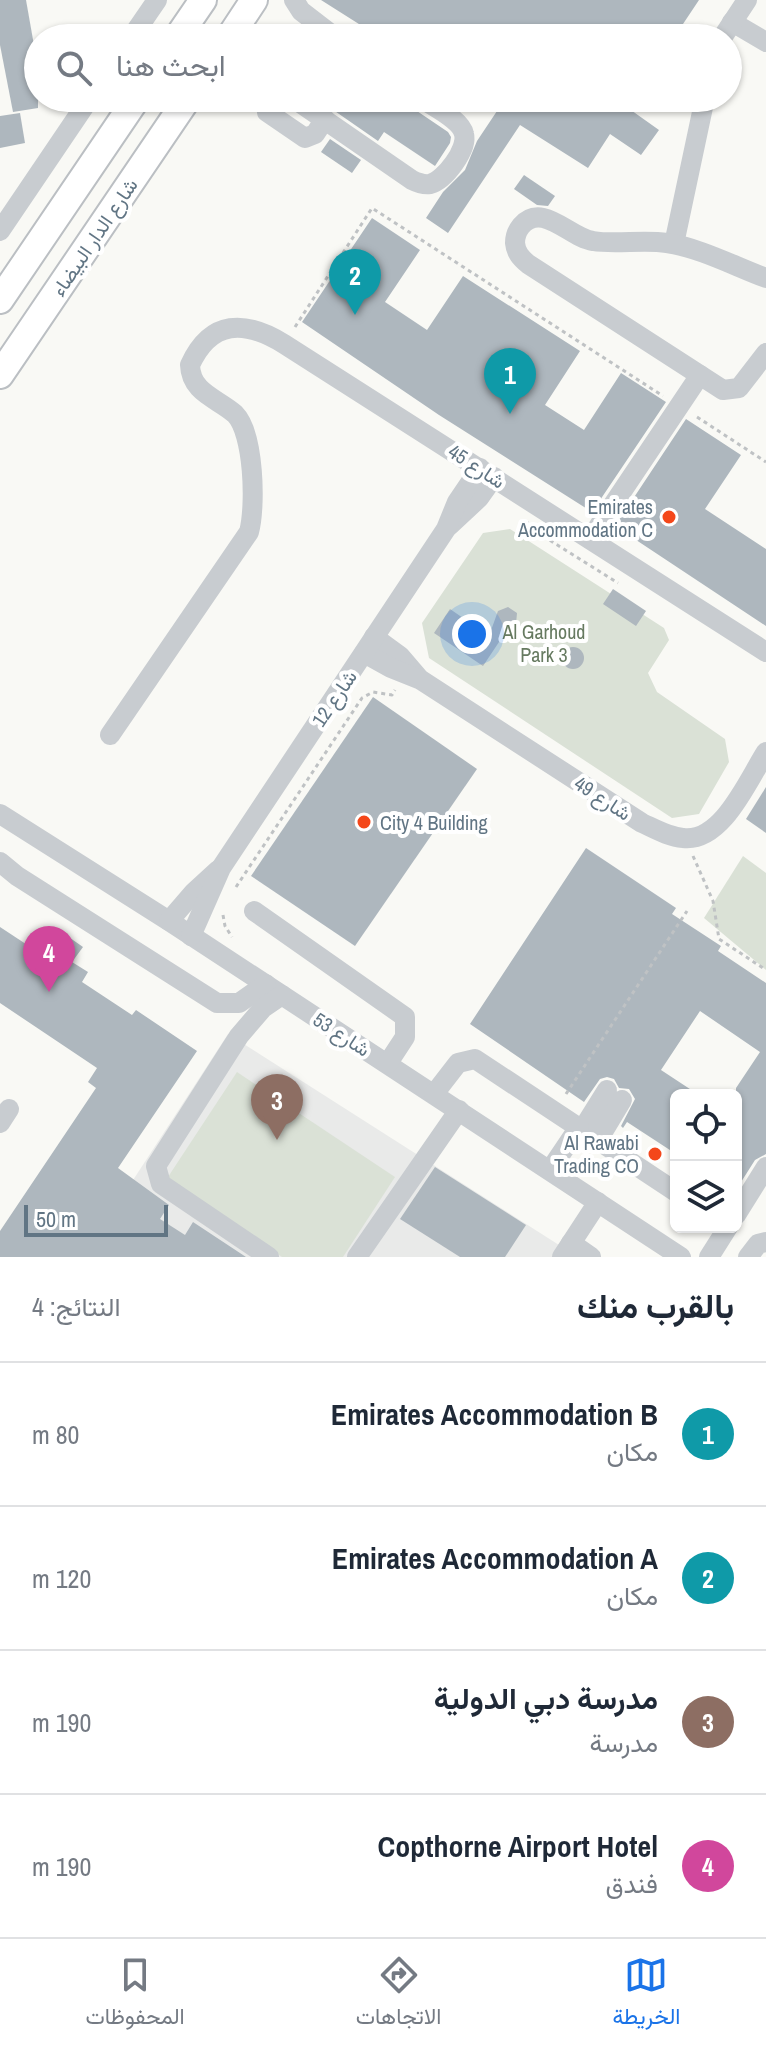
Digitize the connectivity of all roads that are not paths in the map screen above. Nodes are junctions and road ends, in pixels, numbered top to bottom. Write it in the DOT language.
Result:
graph roads {
  1 [pos="157,0"];
  2 [pos="203,0"];
  3 [pos="254,0"];
  4 [pos="294,0"];
  5 [pos="747,0"];
  6 [pos="141,24"];
  7 [pos="187,24"];
  8 [pos="238,24"];
  9 [pos="315,24"];
  10 [pos="731,24"];
  11 [pos="742,35"];
  12 [pos="766,42"];
  13 [pos="81,112"];
  14 [pos="128,112"];
  15 [pos="181,112"];
  16 [pos="267,112"];
  17 [pos="314,112"];
  18 [pos="441,112"];
  19 [pos="702,112"];
  20 [pos="325,119"];
  21 [pos="0,231"];
  22 [pos="674,244"];
  23 [pos="766,278"];
  24 [pos="0,300"];
  25 [pos="766,353"];
  26 [pos="0,375"];
  27 [pos="700,375"];
  28 [pos="487,473"];
  29 [pos="590,539"];
  30 [pos="369,645"];
  31 [pos="766,652"];
  32 [pos="110,735"];
  33 [pos="766,752"];
  34 [pos="0,814"];
  35 [pos="0,862"];
  36 [pos="221,868"];
  37 [pos="254,911"];
  38 [pos="169,921"];
  39 [pos="191,936"];
  40 [pos="274,990"];
  41 [pos="388,1063"];
  42 [pos="434,1094"];
  43 [pos="459,1110"];
  44 [pos="583,1130"];
  45 [pos="766,1167"];
  46 [pos="550,1170"];
  47 [pos="670,1188"];
  48 [pos="598,1202"];
  49 [pos="742,1205"];
  50 [pos="724,1233"];
  51 [pos="766,1242"];
  52 [pos="566,1250"];
  53 [pos="269,1257"];
  54 [pos="357,1257"];
  55 [pos="591,1257"];
  56 [pos="681,1257"];
  57 [pos="709,1257"];
  58 [pos="748,1257"];
  1 -- 6 [label="lane"];
  2 -- 7 [label="main road"];
  3 -- 8 [label="main road"];
  4 -- 9 [label="lane"];
  5 -- 10 [label="lane"];
  11 -- 12 [label="lane"];
  13 -- 21 [label="lane"];
  14 -- 24 [label="main road"];
  15 -- 26 [label="main road, شارع الدار البيضاء"];
  16 -- 20 [label="lane"];
  17 -- 20 [label="lane"];
  18 -- 20 [label="lane"];
  19 -- 22 [label="lane"];
  22 -- 23 [label="lane"];
  22 -- 27 [label="lane"];
  25 -- 27 [label="lane"];
  27 -- 29 [label="lane"];
  28 -- 29 [label="lane, شارع 45"];
  28 -- 30 [label="lane, شارع 12"];
  28 -- 32 [label="lane, شارع 45"];
  29 -- 31 [label="lane, شارع 45"];
  30 -- 33 [label="lane, شارع 49"];
  30 -- 36 [label="lane, شارع 12"];
  34 -- 38 [label="lane, شارع 53"];
  35 -- 40 [label="lane"];
  36 -- 38 [label="lane, شارع 12"];
  36 -- 39 [label="lane, شارع 12"];
  37 -- 41 [label="lane"];
  38 -- 39 [label="lane, شارع 53"];
  39 -- 40 [label="lane, شارع 53"];
  40 -- 41 [label="lane, شارع 53"];
  40 -- 53 [label="lane"];
  41 -- 42 [label="lane, شارع 53"];
  42 -- 43 [label="lane, شارع 53"];
  42 -- 44 [label="lane"];
  43 -- 46 [label="lane, شارع 53"];
  43 -- 54 [label="lane"];
  44 -- 44 [label="lane"];
  44 -- 46 [label="lane"];
  44 -- 47 [label="lane"];
  45 -- 49 [label="lane"];
  46 -- 48 [label="lane, شارع 53"];
  48 -- 52 [label="lane"];
  48 -- 56 [label="lane, شارع 53"];
  50 -- 57 [label="lane"];
  51 -- 58 [label="lane"];
  52 -- 55 [label="lane"];
}
